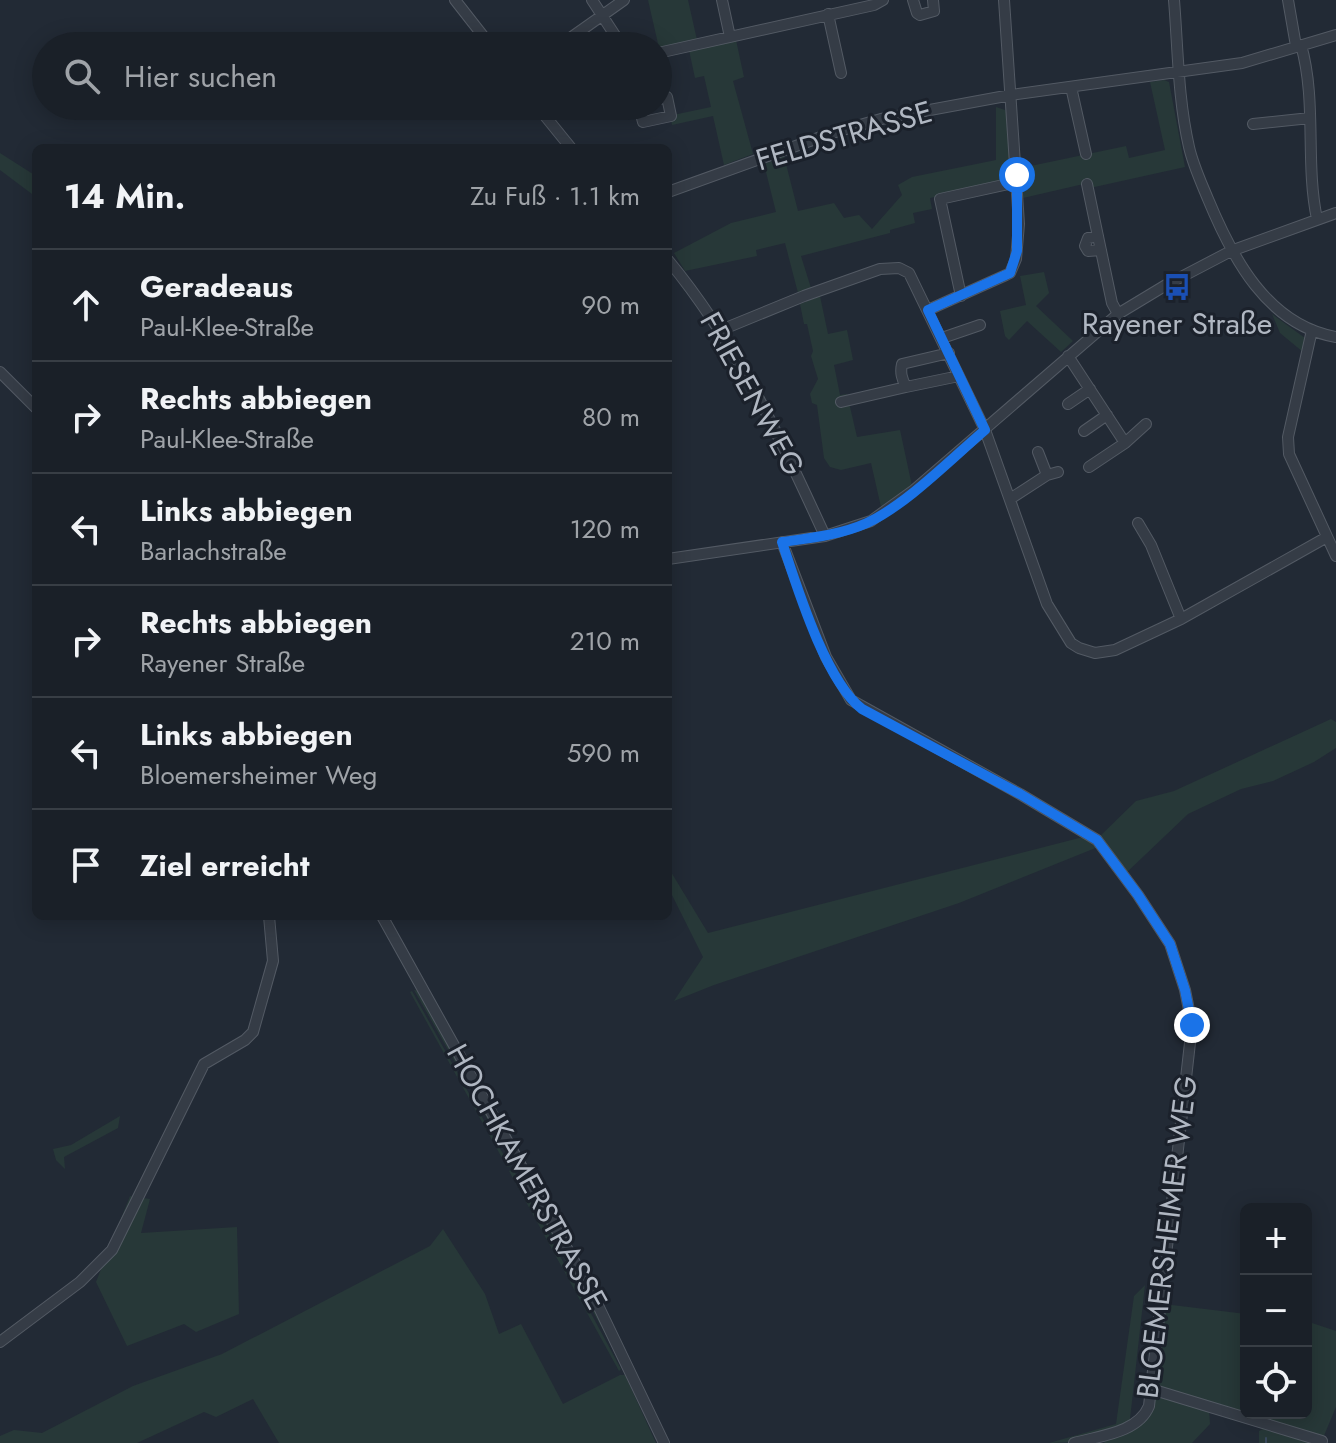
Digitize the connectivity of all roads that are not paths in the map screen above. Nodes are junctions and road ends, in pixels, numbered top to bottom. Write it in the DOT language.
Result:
graph roads {
  1 [pos="592,0"];
  2 [pos="624,0"];
  3 [pos="722,0"];
  4 [pos="883,0"];
  5 [pos="913,0"];
  6 [pos="933,0"];
  7 [pos="1004,0"];
  8 [pos="1174,0"];
  9 [pos="1288,0"];
  10 [pos="459,1"];
  11 [pos="828,14"];
  12 [pos="602,16"];
  13 [pos="481,32"];
  14 [pos="579,32"];
  15 [pos="613,32"];
  16 [pos="1336,35"];
  17 [pos="730,37"];
  18 [pos="1298,46"];
  19 [pos="672,50"];
  20 [pos="1179,71"];
  21 [pos="841,73"];
  22 [pos="1071,87"];
  23 [pos="1011,95"];
  24 [pos="1310,118"];
  25 [pos="548,120"];
  26 [pos="1253,124"];
  27 [pos="568,144"];
  28 [pos="1086,154"];
  29 [pos="1017,182"];
  30 [pos="1087,184"];
  31 [pos="672,191"];
  32 [pos="1336,213"];
  33 [pos="1317,219"];
  34 [pos="1231,251"];
  35 [pos="672,265"];
  36 [pos="961,296"];
  37 [pos="928,310"];
  38 [pos="1118,314"];
  39 [pos="980,325"];
  40 [pos="721,330"];
  41 [pos="1312,330"];
  42 [pos="1336,337"];
  43 [pos="942,338"];
  44 [pos="949,353"];
  45 [pos="1068,356"];
  46 [pos="0,372"];
  47 [pos="959,376"];
  48 [pos="906,387"];
  49 [pos="1090,389"];
  50 [pos="841,402"];
  51 [pos="32,404"];
  52 [pos="1068,404"];
  53 [pos="1107,415"];
  54 [pos="1146,424"];
  55 [pos="985,430"];
  56 [pos="1084,431"];
  57 [pos="1125,443"];
  58 [pos="1038,452"];
  59 [pos="1089,467"];
  60 [pos="1010,499"];
  61 [pos="1138,523"];
  62 [pos="825,536"];
  63 [pos="1327,537"];
  64 [pos="782,542"];
  65 [pos="1336,556"];
  66 [pos="672,558"];
  67 [pos="1181,619"];
  68 [pos="269,920"];
  69 [pos="384,920"];
  70 [pos="0,1342"];
  71 [pos="1151,1389"];
  72 [pos="1322,1441"];
  73 [pos="664,1443"];
  74 [pos="1074,1443"];
  1 -- 12 [label="street"];
  2 -- 12 [label="street"];
  3 -- 17 [label="street"];
  4 -- 11 [label="street"];
  5 -- 6 [label="street"];
  7 -- 23 [label="street"];
  8 -- 20 [label="street"];
  9 -- 18 [label="street"];
  10 -- 13 [label="street"];
  11 -- 17 [label="street"];
  11 -- 21 [label="street"];
  12 -- 14 [label="street"];
  12 -- 15 [label="street"];
  16 -- 18 [label="street, FELDSTRASSE"];
  17 -- 19 [label="street"];
  18 -- 20 [label="street, FELDSTRASSE"];
  18 -- 24 [label="street"];
  20 -- 22 [label="street, FELDSTRASSE"];
  20 -- 34 [label="street"];
  22 -- 23 [label="street, FELDSTRASSE"];
  22 -- 28 [label="street"];
  23 -- 29 [label="street"];
  23 -- 31 [label="street, FELDSTRASSE"];
  24 -- 26 [label="street"];
  24 -- 33 [label="street"];
  25 -- 27 [label="street"];
  29 -- 36 [label="street"];
  29 -- 36 [label="street"];
  30 -- 38 [label="street"];
  32 -- 33 [label="street"];
  33 -- 34 [label="street"];
  34 -- 38 [label="street"];
  34 -- 41 [label="street"];
  35 -- 40 [label="street, FRIESENWEG"];
  36 -- 37 [label="street"];
  37 -- 40 [label="street"];
  37 -- 43 [label="street"];
  38 -- 45 [label="street"];
  39 -- 43 [label="street"];
  40 -- 62 [label="street, FRIESENWEG"];
  41 -- 42 [label="street"];
  41 -- 63 [label="street"];
  43 -- 44 [label="street"];
  44 -- 47 [label="street"];
  44 -- 48 [label="street"];
  45 -- 49 [label="street"];
  45 -- 55 [label="street"];
  46 -- 51 [label="street"];
  47 -- 48 [label="street"];
  47 -- 55 [label="street"];
  48 -- 50 [label="street"];
  49 -- 52 [label="street"];
  49 -- 53 [label="street"];
  53 -- 56 [label="street"];
  53 -- 57 [label="street"];
  54 -- 57 [label="street"];
  55 -- 60 [label="street"];
  55 -- 62 [label="street"];
  57 -- 59 [label="street"];
  58 -- 60 [label="street"];
  60 -- 67 [label="street"];
  61 -- 67 [label="street"];
  62 -- 64 [label="street"];
  63 -- 65 [label="street"];
  63 -- 67 [label="street"];
  64 -- 66 [label="street"];
  64 -- 71 [label="street, BLOEMERSHEIMER WEG"];
  68 -- 70 [label="street"];
  69 -- 73 [label="street, HOCHKAMERSTRASSE"];
  71 -- 72 [label="street"];
  71 -- 74 [label="street, BLOEMERSHEIMER WEG"];
}
